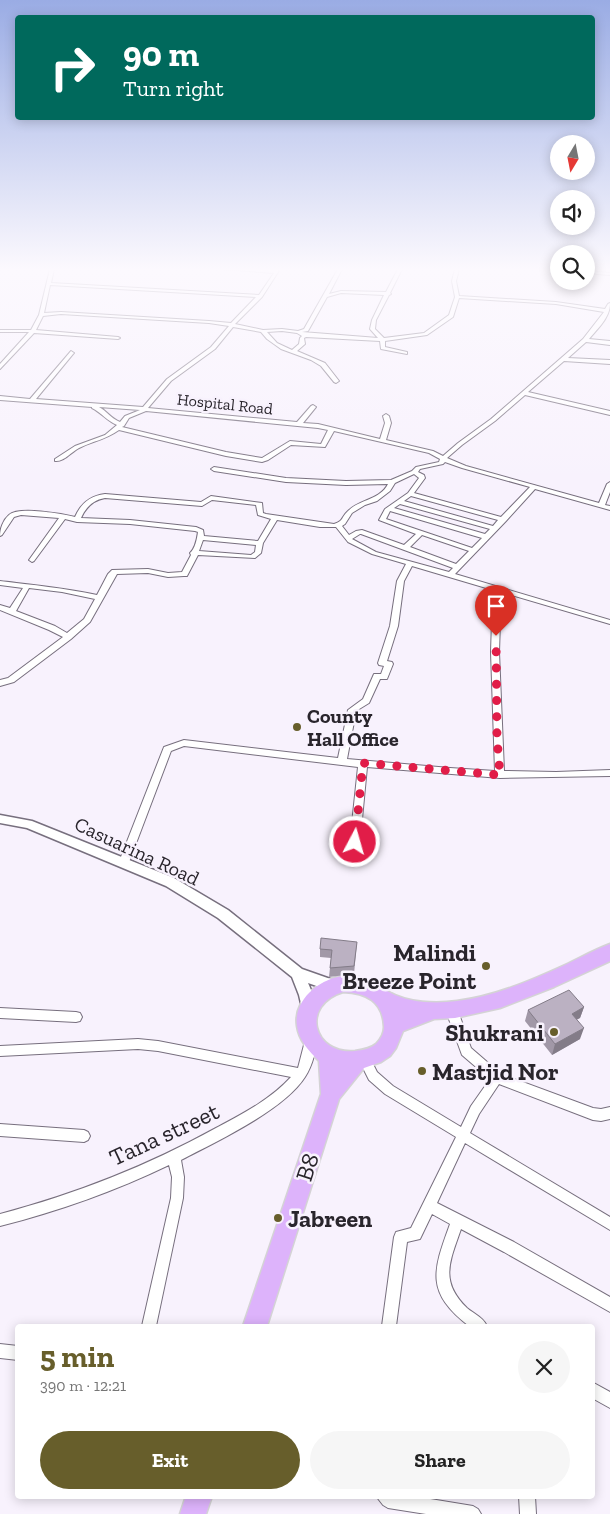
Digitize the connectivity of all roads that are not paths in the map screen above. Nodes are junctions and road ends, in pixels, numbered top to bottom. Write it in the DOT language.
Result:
graph roads {
  1 [pos="25,340"];
  2 [pos="220,340"];
  3 [pos="269,340"];
  4 [pos="302,340"];
  5 [pos="378,340"];
  6 [pos="383,340"];
  7 [pos="585,340"];
  8 [pos="610,343"];
  9 [pos="293,352"];
  10 [pos="71,353"];
  11 [pos="405,353"];
  12 [pos="563,359"];
  13 [pos="610,362"];
  14 [pos="0,367"];
  15 [pos="336,381"];
  16 [pos="523,393"];
  17 [pos="0,398"];
  18 [pos="32,400"];
  19 [pos="87,405"];
  20 [pos="313,407"];
  21 [pos="148,410"];
  22 [pos="610,413"];
  23 [pos="386,416"];
  24 [pos="298,425"];
  25 [pos="120,426"];
  26 [pos="332,429"];
  27 [pos="383,440"];
  28 [pos="444,458"];
  29 [pos="57,460"];
  30 [pos="214,469"];
  31 [pos="414,472"];
  32 [pos="392,482"];
  33 [pos="610,484"];
  34 [pos="533,488"];
  35 [pos="410,494"];
  36 [pos="399,502"];
  37 [pos="601,506"];
  38 [pos="610,508"];
  39 [pos="391,509"];
  40 [pos="63,516"];
  41 [pos="275,518"];
  42 [pos="77,520"];
  43 [pos="504,520"];
  44 [pos="338,525"];
  45 [pos="495,528"];
  46 [pos="421,533"];
  47 [pos="0,534"];
  48 [pos="487,537"];
  49 [pos="201,538"];
  50 [pos="348,540"];
  51 [pos="260,543"];
  52 [pos="406,548"];
  53 [pos="473,550"];
  54 [pos="193,553"];
  55 [pos="32,560"];
  56 [pos="410,563"];
  57 [pos="458,567"];
  58 [pos="450,575"];
  59 [pos="0,583"];
  60 [pos="28,586"];
  61 [pos="497,588"];
  62 [pos="99,598"];
  63 [pos="0,607"];
  64 [pos="12,611"];
  65 [pos="610,622"];
  66 [pos="68,637"];
  67 [pos="0,683"];
  68 [pos="342,761"];
  69 [pos="363,763"];
  70 [pos="610,773"];
  71 [pos="500,775"];
  72 [pos="0,819"];
  73 [pos="124,862"];
  74 [pos="354,862"];
  75 [pos="608,956"];
  76 [pos="297,973"];
  77 [pos="334,986"];
  78 [pos="383,998"];
  79 [pos="308,1008"];
  80 [pos="432,1011"];
  81 [pos="452,1011"];
  82 [pos="0,1013"];
  83 [pos="76,1017"];
  84 [pos="394,1026"];
  85 [pos="311,1041"];
  86 [pos="0,1051"];
  87 [pos="329,1057"];
  88 [pos="361,1061"];
  89 [pos="301,1074"];
  90 [pos="497,1078"];
  91 [pos="331,1094"];
  92 [pos="610,1113"];
  93 [pos="0,1130"];
  94 [pos="464,1134"];
  95 [pos="84,1136"];
  96 [pos="174,1156"];
  97 [pos="429,1206"];
  98 [pos="0,1220"];
  99 [pos="458,1222"];
  100 [pos="610,1224"];
  101 [pos="610,1305"];
  102 [pos="149,1324"];
  103 [pos="256,1324"];
  104 [pos="389,1324"];
  105 [pos="477,1324"];
  106 [pos="0,1352"];
  107 [pos="15,1353"];
  108 [pos="595,1391"];
  109 [pos="610,1401"];
  110 [pos="198,1499"];
  111 [pos="387,1499"];
  112 [pos="527,1499"];
  113 [pos="193,1514"];
  114 [pos="473,1514"];
  115 [pos="528,1514"];
  1 -- 14 [label="street"];
  2 -- 21 [label="street"];
  3 -- 9 [label="street"];
  4 -- 9 [label="street"];
  5 -- 6 [label="street"];
  6 -- 11 [label="street"];
  7 -- 8 [label="street"];
  7 -- 12 [label="street"];
  9 -- 15 [label="street"];
  10 -- 18 [label="street"];
  12 -- 13 [label="street"];
  12 -- 16 [label="street"];
  16 -- 22 [label="street"];
  16 -- 28 [label="street"];
  17 -- 18 [label="street, Hospital Road"];
  18 -- 19 [label="street, Hospital Road"];
  19 -- 21 [label="street, Hospital Road"];
  19 -- 25 [label="street"];
  20 -- 24 [label="street"];
  21 -- 24 [label="street, Hospital Road"];
  21 -- 25 [label="street"];
  23 -- 27 [label="street"];
  24 -- 26 [label="street, Hospital Road"];
  25 -- 26 [label="street"];
  25 -- 29 [label="street"];
  26 -- 27 [label="street, Hospital Road"];
  27 -- 28 [label="street, Hospital Road"];
  28 -- 31 [label="street"];
  28 -- 34 [label="street, Hospital Road"];
  30 -- 32 [label="street"];
  31 -- 32 [label="street"];
  31 -- 35 [label="street"];
  32 -- 44 [label="street"];
  33 -- 37 [label="street"];
  34 -- 37 [label="street, Hospital Road"];
  34 -- 43 [label="street"];
  35 -- 36 [label="street"];
  35 -- 43 [label="street"];
  36 -- 39 [label="street"];
  36 -- 45 [label="street"];
  37 -- 38 [label="street, Hospital Road"];
  39 -- 46 [label="street"];
  39 -- 48 [label="street"];
  40 -- 42 [label="street"];
  40 -- 47 [label="street"];
  40 -- 55 [label="street"];
  41 -- 42 [label="street"];
  41 -- 44 [label="street"];
  41 -- 51 [label="street"];
  42 -- 49 [label="street"];
  43 -- 45 [label="street"];
  44 -- 50 [label="street"];
  45 -- 48 [label="street"];
  46 -- 52 [label="street"];
  46 -- 53 [label="street"];
  48 -- 53 [label="street"];
  49 -- 51 [label="street"];
  49 -- 54 [label="street"];
  50 -- 52 [label="street"];
  50 -- 56 [label="street"];
  51 -- 54 [label="street"];
  52 -- 57 [label="street"];
  53 -- 57 [label="street"];
  54 -- 62 [label="street"];
  56 -- 58 [label="street"];
  56 -- 68 [label="street"];
  57 -- 58 [label="street"];
  58 -- 61 [label="street"];
  59 -- 60 [label="street"];
  60 -- 62 [label="street"];
  60 -- 64 [label="street"];
  61 -- 65 [label="street"];
  61 -- 71 [label="street"];
  62 -- 66 [label="street"];
  63 -- 64 [label="street"];
  64 -- 66 [label="street"];
  66 -- 67 [label="street"];
  68 -- 69 [label="street"];
  68 -- 73 [label="street"];
  69 -- 71 [label="street"];
  69 -- 74 [label="street"];
  70 -- 71 [label="street"];
  72 -- 73 [label="street, Casuarina Road"];
  73 -- 76 [label="street, Casuarina Road"];
  75 -- 81 [label="highway"];
  76 -- 77 [label="street"];
  76 -- 79 [label="street"];
  77 -- 78 [label="highway"];
  77 -- 79 [label="highway"];
  78 -- 80 [label="highway"];
  78 -- 84 [label="highway"];
  79 -- 85 [label="highway"];
  80 -- 81 [label="highway"];
  80 -- 84 [label="highway"];
  81 -- 90 [label="street"];
  82 -- 83 [label="street"];
  84 -- 88 [label="highway"];
  85 -- 87 [label="highway"];
  85 -- 89 [label="street, Tana street"];
  86 -- 89 [label="street"];
  87 -- 88 [label="highway"];
  87 -- 91 [label="highway"];
  88 -- 91 [label="highway"];
  88 -- 94 [label="street"];
  89 -- 96 [label="street, Tana street"];
  90 -- 92 [label="street"];
  90 -- 94 [label="street"];
  91 -- 103 [label="highway, B8"];
  93 -- 95 [label="street"];
  94 -- 97 [label="street"];
  94 -- 100 [label="street"];
  96 -- 98 [label="street, Tana street"];
  96 -- 102 [label="street"];
  97 -- 99 [label="street"];
  97 -- 104 [label="street"];
  99 -- 101 [label="street"];
  99 -- 105 [label="street"];
  106 -- 107 [label="street"];
  108 -- 109 [label="street"];
  110 -- 113 [label="highway"];
  111 -- 114 [label="street"];
  112 -- 115 [label="street"];
}
